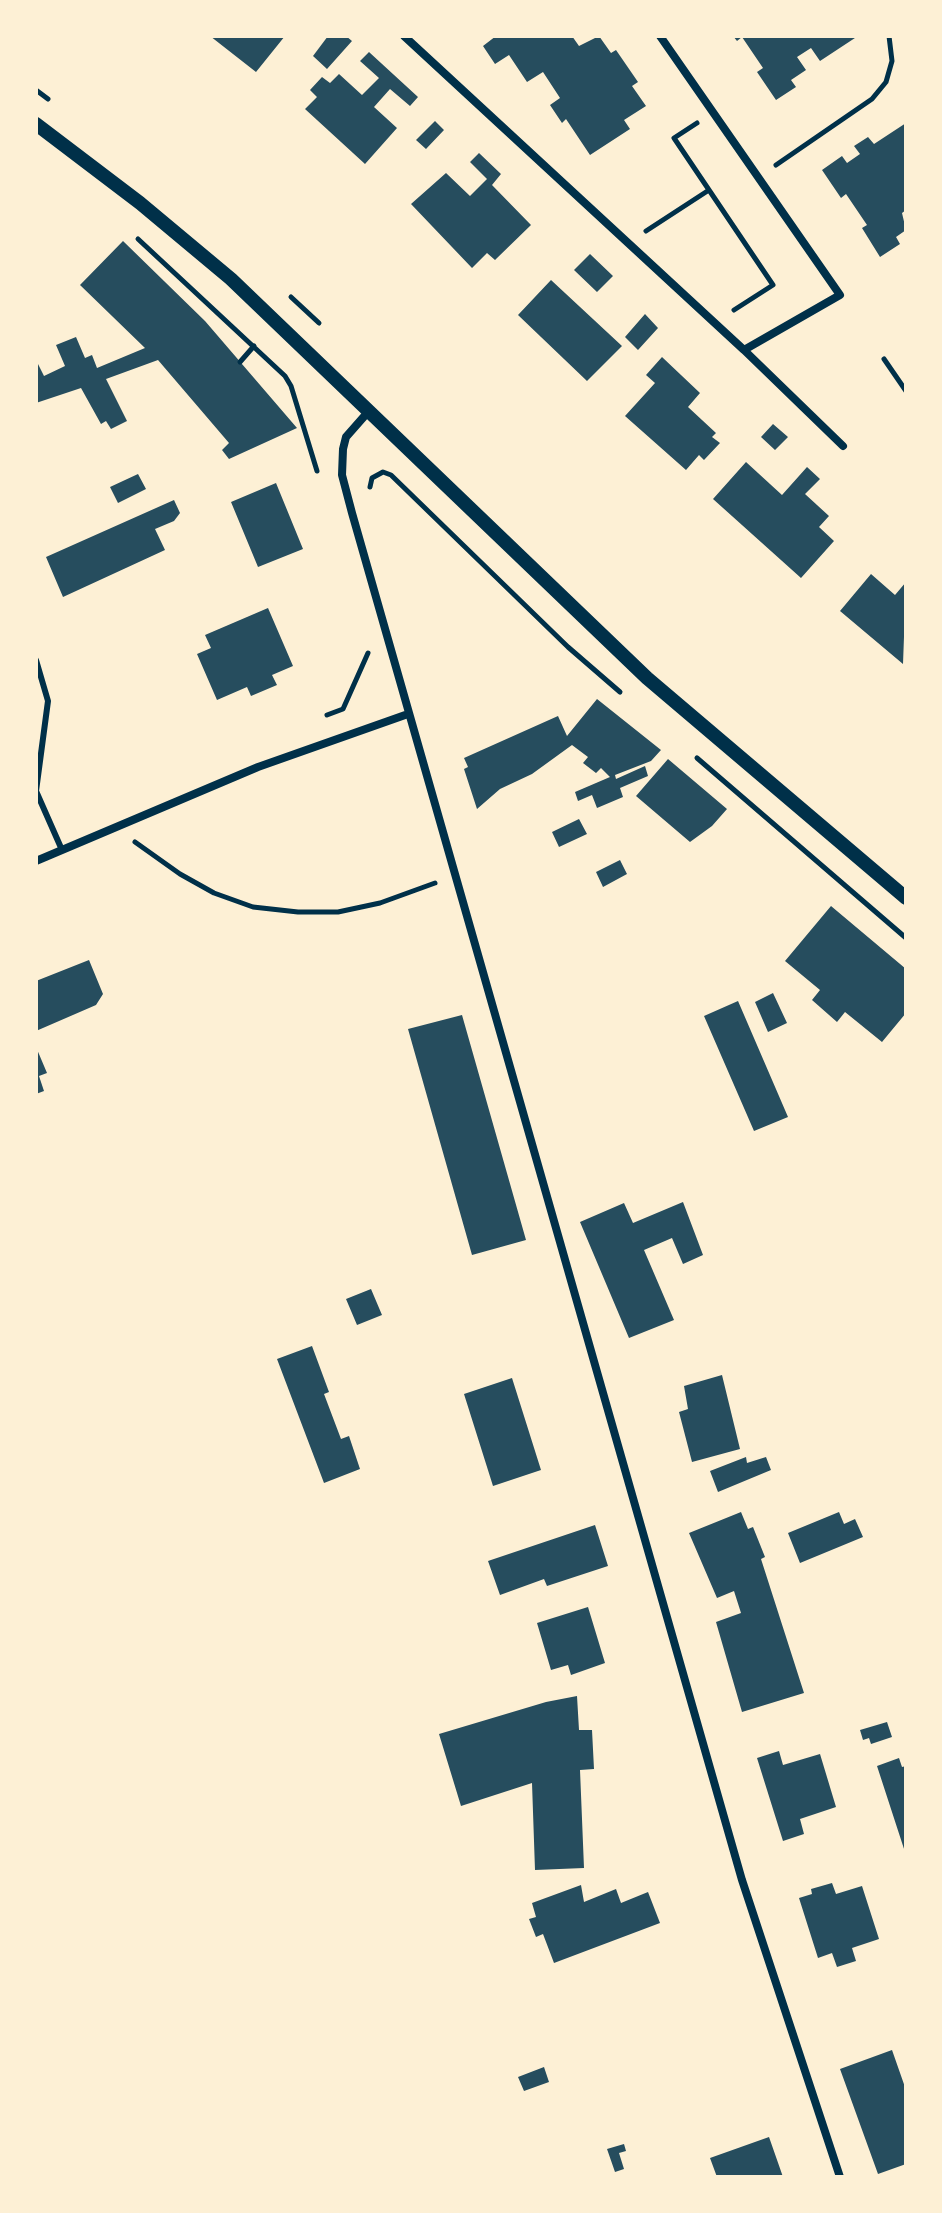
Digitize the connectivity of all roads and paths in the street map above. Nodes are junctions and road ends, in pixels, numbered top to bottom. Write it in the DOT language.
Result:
graph roads {
  1 [pos="404,36"];
  2 [pos="660,36"];
  3 [pos="889,36"];
  4 [pos="688,111"];
  5 [pos="36,124"];
  6 [pos="768,153"];
  7 [pos="709,190"];
  8 [pos="133,235"];
  9 [pos="654,245"];
  10 [pos="725,309"];
  11 [pos="254,346"];
  12 [pos="744,350"];
  13 [pos="884,359"];
  14 [pos="240,362"];
  15 [pos="906,391"];
  16 [pos="368,412"];
  17 [pos="843,446"];
  18 [pos="319,477"];
  19 [pos="369,651"];
  20 [pos="36,660"];
  21 [pos="343,709"];
  22 [pos="408,714"];
  23 [pos="149,835"];
  24 [pos="62,850"];
  25 [pos="36,861"];
  26 [pos="435,883"];
  27 [pos="906,898"];
  28 [pos="840,2177"];
  1 -- 12 [label="street"];
  2 -- 12 [label="street"];
  3 -- 6 [label="path"];
  4 -- 7 [label="path"];
  5 -- 16 [label="street"];
  7 -- 9 [label="path"];
  7 -- 10 [label="path"];
  8 -- 11 [label="path"];
  11 -- 14 [label="path"];
  11 -- 18 [label="path"];
  12 -- 17 [label="street"];
  13 -- 15 [label="path"];
  16 -- 22 [label="street"];
  16 -- 27 [label="street"];
  19 -- 21 [label="path"];
  20 -- 24 [label="lane"];
  22 -- 24 [label="street"];
  22 -- 28 [label="street"];
  23 -- 26 [label="path"];
  24 -- 25 [label="street"];
}
